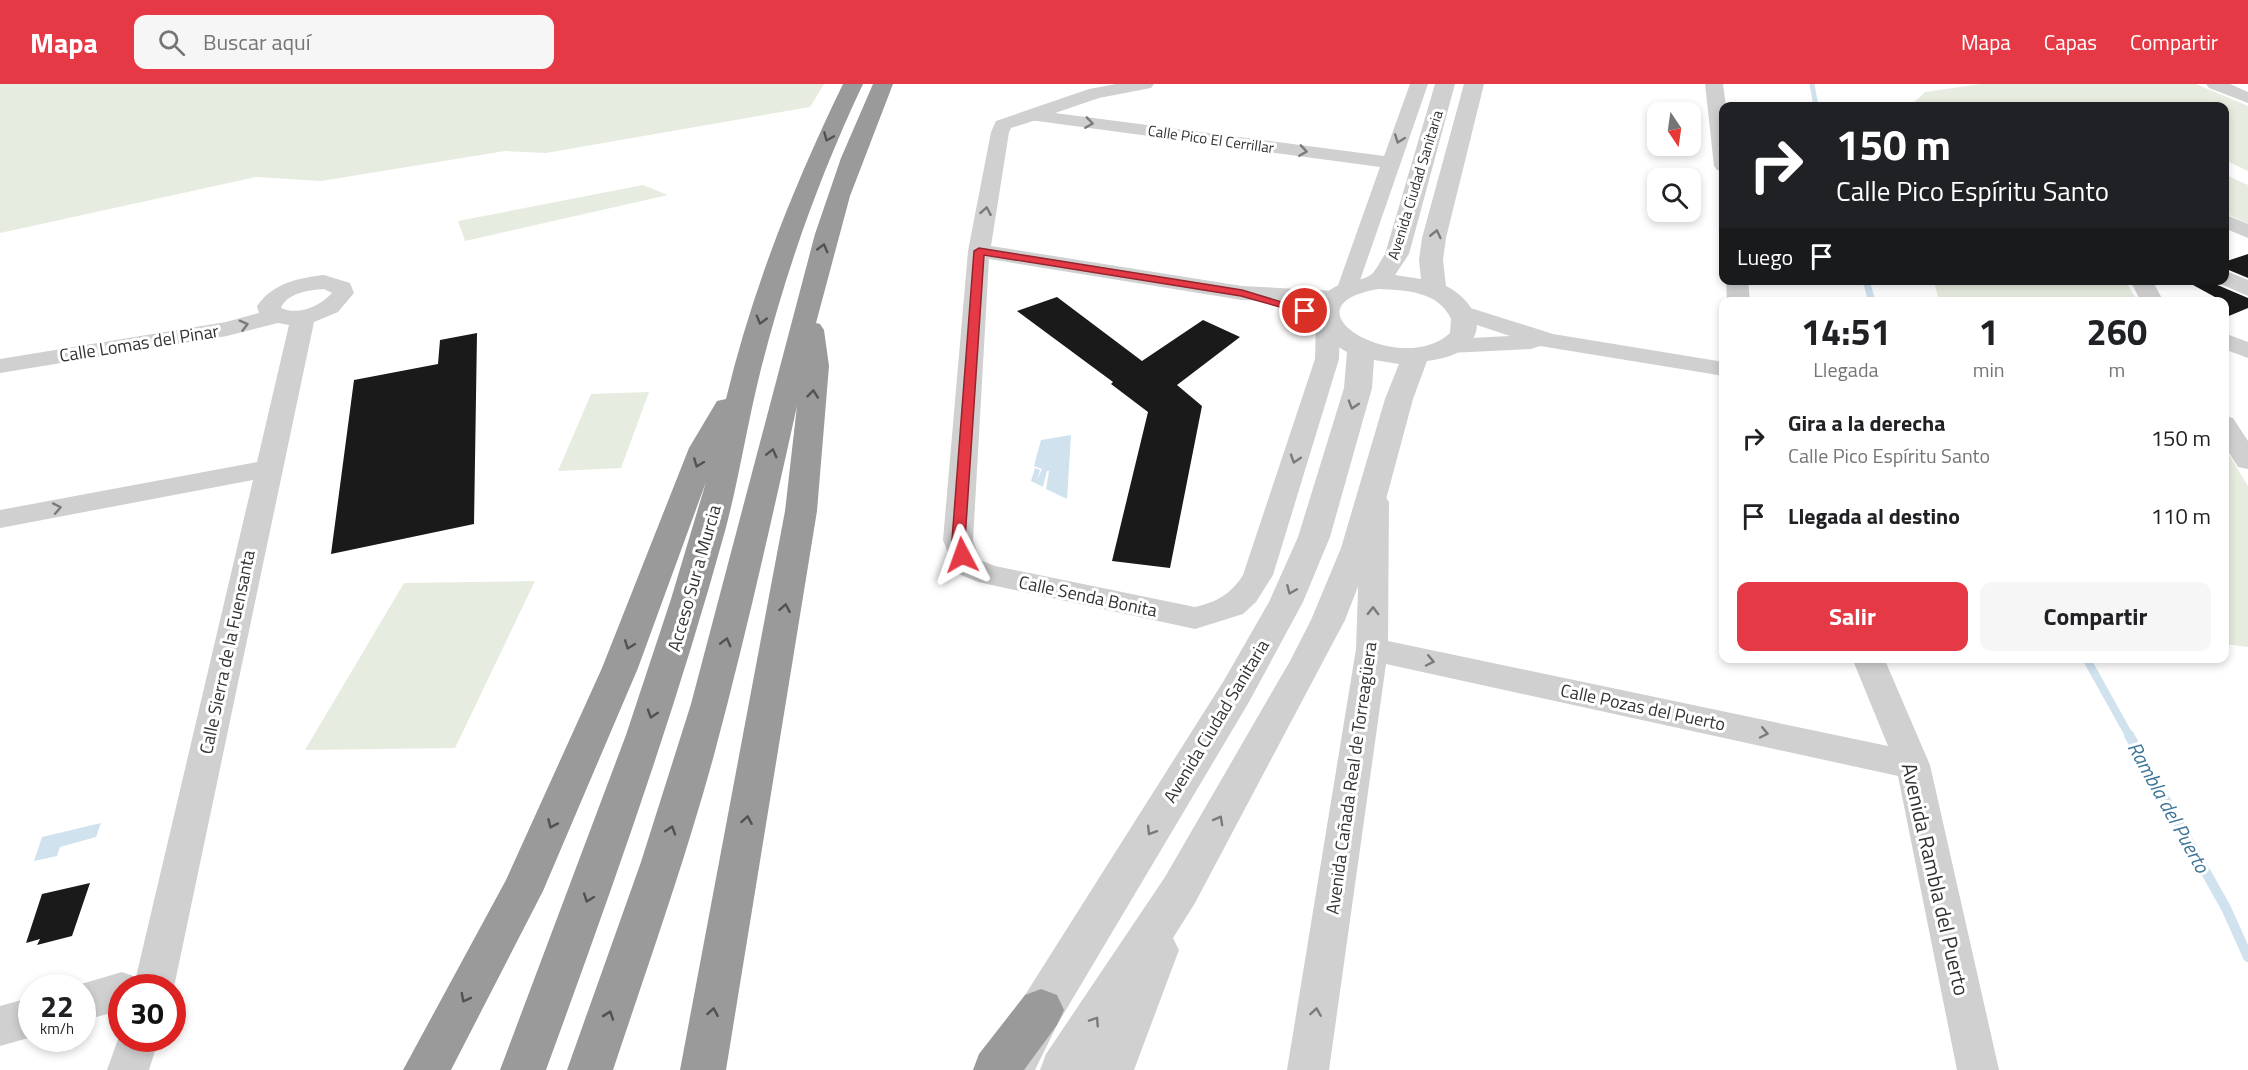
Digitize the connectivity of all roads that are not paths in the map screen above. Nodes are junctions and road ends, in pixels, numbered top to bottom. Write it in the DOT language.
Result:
graph roads {
  1 [pos="853,84"];
  2 [pos="883,84"];
  3 [pos="1145,84"];
  4 [pos="1419,84"];
  5 [pos="1445,84"];
  6 [pos="1474,84"];
  7 [pos="1714,84"];
  8 [pos="2215,84"];
  9 [pos="2248,98"];
  10 [pos="1031,115"];
  11 [pos="1719,125"];
  12 [pos="1390,163"];
  13 [pos="2229,222"];
  14 [pos="2248,232"];
  15 [pos="979,251"];
  16 [pos="2229,280"];
  17 [pos="1378,282"];
  18 [pos="2248,289"];
  19 [pos="1434,291"];
  20 [pos="808,304"];
  21 [pos="1334,306"];
  22 [pos="1461,312"];
  23 [pos="290,316"];
  24 [pos="1549,341"];
  25 [pos="2229,342"];
  26 [pos="1450,346"];
  27 [pos="1361,348"];
  28 [pos="2248,351"];
  29 [pos="1416,355"];
  30 [pos="0,366"];
  31 [pos="1719,368"];
  32 [pos="746,374"];
  33 [pos="2229,415"];
  34 [pos="2248,426"];
  35 [pos="2229,432"];
  36 [pos="2248,461"];
  37 [pos="269,468"];
  38 [pos="1376,485"];
  39 [pos="0,519"];
  40 [pos="1372,649"];
  41 [pos="1870,663"];
  42 [pos="1913,765"];
  43 [pos="1180,890"];
  44 [pos="145,974"];
  45 [pos="1041,1010"];
  46 [pos="18,1021"];
  47 [pos="0,1026"];
  48 [pos="134,1052"];
  49 [pos="128,1070"];
  50 [pos="426,1070"];
  51 [pos="523,1070"];
  52 [pos="591,1070"];
  53 [pos="703,1070"];
  54 [pos="996,1070"];
  55 [pos="1011,1070"];
  56 [pos="1063,1070"];
  57 [pos="1111,1070"];
  58 [pos="1308,1070"];
  59 [pos="1978,1070"];
  1 -- 32 [label="highway, Acceso Sur a Murcia, one-way"];
  20 -- 2 [label="highway, one-way"];
  3 -- 10 [label="street, Calle Senda Bonita"];
  4 -- 12 [label="street, one-way"];
  5 -- 17 [label="street, Avenida Ciudad Sanitaria"];
  19 -- 6 [label="street, Avenida Ciudad Sanitaria, one-way"];
  7 -- 11 [label="street"];
  8 -- 9 [label="street"];
  10 -- 12 [label="street, Calle Pico El Cerrillar, one-way"];
  15 -- 10 [label="street, Calle Senda Bonita, one-way"];
  12 -- 21 [label="street"];
  13 -- 14 [label="street"];
  15 -- 21 [label="street"];
  21 -- 15 [label="street, Calle Senda Bonita, one-way"];
  16 -- 18 [label="street"];
  17 -- 19 [label="street"];
  17 -- 21 [label="street"];
  19 -- 22 [label="street"];
  52 -- 20 [label="highway, one-way"];
  53 -- 20 [label="highway, one-way"];
  21 -- 27 [label="street"];
  22 -- 24 [label="street"];
  22 -- 26 [label="street"];
  30 -- 23 [label="street, Calle Lomas del Pinar, one-way"];
  23 -- 37 [label="street, Calle Sierra de la Fuensanta"];
  24 -- 26 [label="street"];
  24 -- 31 [label="street"];
  25 -- 28 [label="street"];
  26 -- 29 [label="street"];
  27 -- 29 [label="street"];
  27 -- 45 [label="street, Avenida Ciudad Sanitaria, one-way"];
  29 -- 38 [label="street"];
  32 -- 50 [label="highway, one-way"];
  32 -- 51 [label="highway, Acceso Sur a Murcia, one-way"];
  33 -- 34 [label="street"];
  35 -- 36 [label="street"];
  39 -- 37 [label="street, one-way"];
  37 -- 44 [label="street, Calle Sierra de la Fuensanta"];
  40 -- 38 [label="street, Avenida Cañada Real de Torreagüera, one-way"];
  43 -- 38 [label="street, one-way"];
  40 -- 42 [label="street, Calle Pozas del Puerto, one-way"];
  58 -- 40 [label="street, Avenida Cañada Real de Torreagüera, one-way"];
  41 -- 42 [label="street, Avenida Rambla del Puerto"];
  42 -- 59 [label="street, Avenida Rambla del Puerto"];
  56 -- 43 [label="street, one-way"];
  43 -- 57 [label="street"];
  45 -- 54 [label="highway"];
  45 -- 55 [label="street, Avenida Ciudad Sanitaria"];
  46 -- 47 [label="street"];
  48 -- 49 [label="street"];
}
